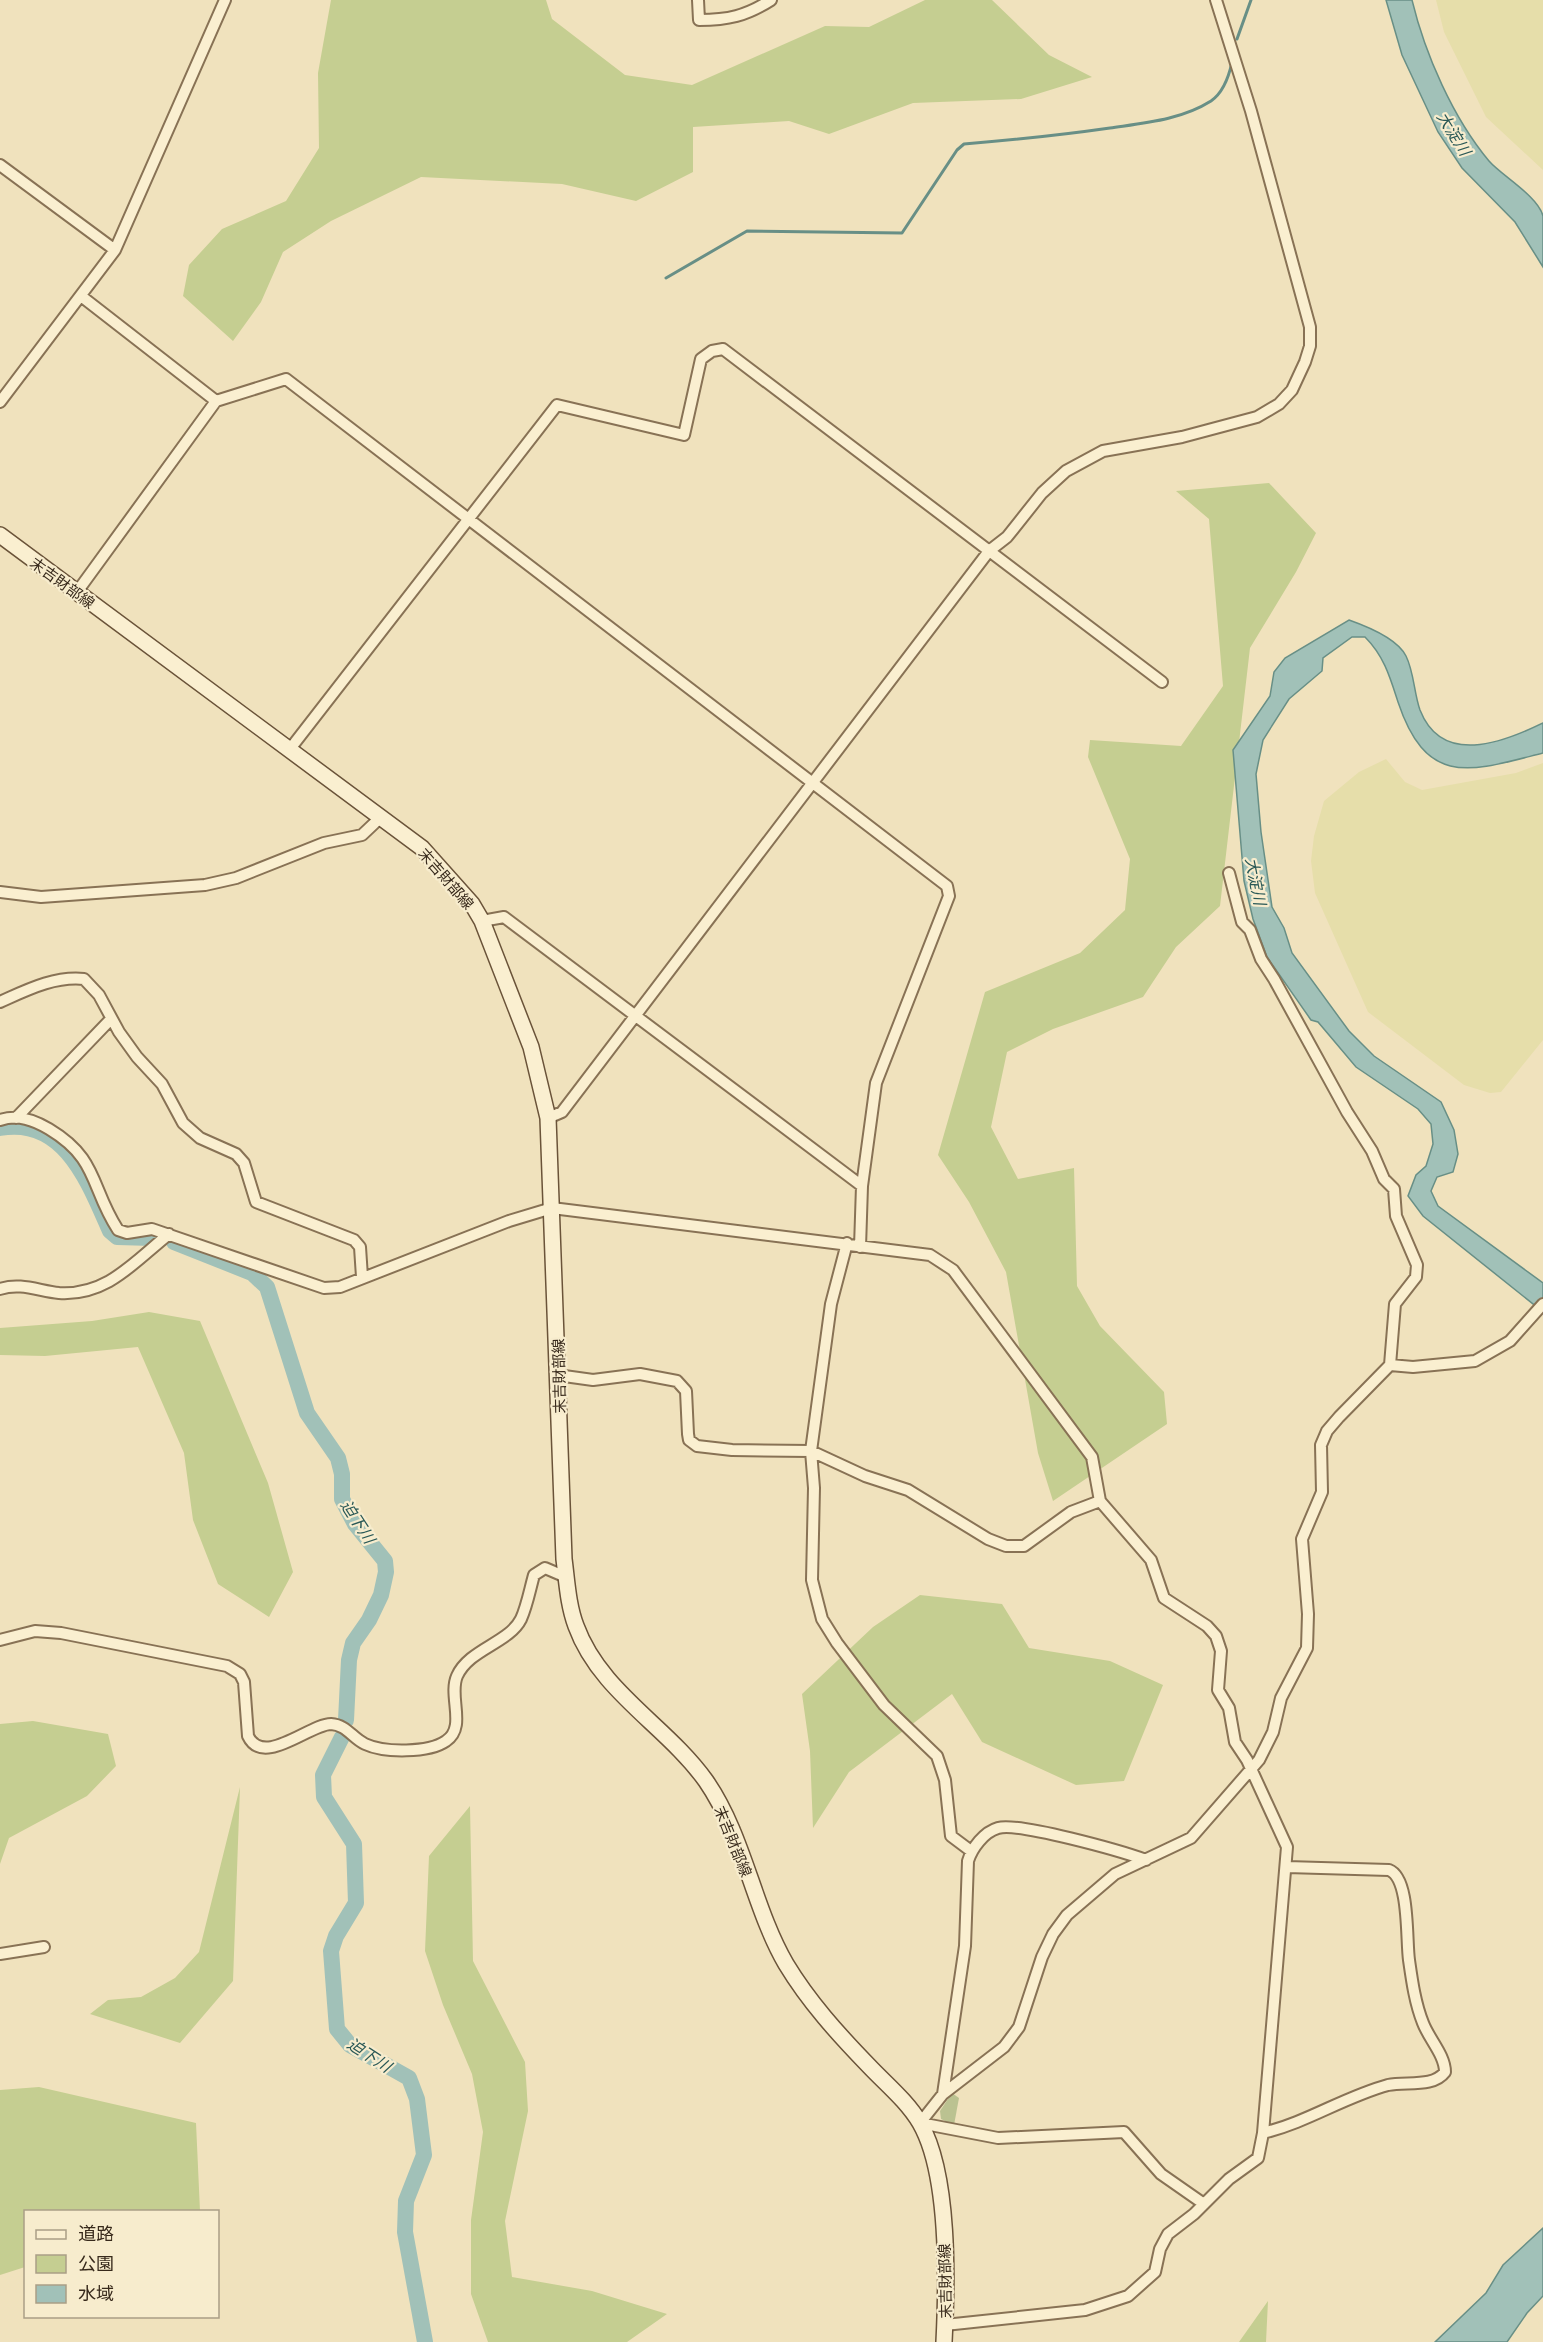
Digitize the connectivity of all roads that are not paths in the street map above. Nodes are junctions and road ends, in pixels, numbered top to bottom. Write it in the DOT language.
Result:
graph roads {
  1 [pos="225,0"];
  2 [pos="698,0"];
  3 [pos="771,0"];
  4 [pos="1216,0"];
  5 [pos="0,165"];
  6 [pos="115,250"];
  7 [pos="81,296"];
  8 [pos="216,401"];
  9 [pos="0,402"];
  10 [pos="467,519"];
  11 [pos="0,535"];
  12 [pos="989,551"];
  13 [pos="77,592"];
  14 [pos="1162,682"];
  15 [pos="290,749"];
  16 [pos="812,782"];
  17 [pos="381,817"];
  18 [pos="1229,873"];
  19 [pos="0,892"];
  20 [pos="482,921"];
  21 [pos="0,1002"];
  22 [pos="634,1016"];
  23 [pos="111,1019"];
  24 [pos="16,1118"];
  25 [pos="548,1118"];
  26 [pos="0,1120"];
  27 [pos="862,1186"];
  28 [pos="552,1208"];
  29 [pos="168,1234"];
  30 [pos="847,1244"];
  31 [pos="860,1247"];
  32 [pos="362,1277"];
  33 [pos="0,1289"];
  34 [pos="1543,1304"];
  35 [pos="1390,1365"];
  36 [pos="557,1375"];
  37 [pos="811,1451"];
  38 [pos="1100,1501"];
  39 [pos="566,1577"];
  40 [pos="0,1640"];
  41 [pos="1251,1767"];
  42 [pos="971,1851"];
  43 [pos="1146,1860"];
  44 [pos="1287,1867"];
  45 [pos="44,1947"];
  46 [pos="0,1954"];
  47 [pos="942,2094"];
  48 [pos="920,2123"];
  49 [pos="1263,2133"];
  50 [pos="1204,2204"];
  51 [pos="945,2325"];
  52 [pos="944,2342"];
  1 -- 6 [label="street"];
  2 -- 3 [label="street"];
  4 -- 12 [label="street"];
  5 -- 6 [label="street"];
  6 -- 7 [label="street"];
  7 -- 8 [label="street"];
  7 -- 9 [label="street"];
  8 -- 10 [label="street"];
  8 -- 13 [label="street"];
  10 -- 12 [label="street"];
  10 -- 15 [label="street"];
  10 -- 16 [label="street"];
  11 -- 13 [label="main road, 末吉財部線"];
  12 -- 14 [label="street"];
  12 -- 16 [label="street"];
  13 -- 15 [label="main road, 末吉財部線"];
  15 -- 17 [label="main road, 末吉財部線"];
  16 -- 22 [label="street"];
  16 -- 27 [label="street"];
  17 -- 19 [label="street"];
  17 -- 20 [label="main road, 末吉財部線"];
  18 -- 35 [label="street"];
  20 -- 22 [label="street"];
  20 -- 25 [label="main road, 末吉財部線"];
  21 -- 23 [label="street"];
  22 -- 25 [label="street"];
  22 -- 27 [label="street"];
  23 -- 24 [label="street"];
  23 -- 32 [label="street"];
  24 -- 26 [label="street"];
  24 -- 29 [label="street"];
  25 -- 28 [label="main road, 末吉財部線"];
  27 -- 31 [label="street"];
  28 -- 30 [label="street"];
  28 -- 32 [label="street"];
  28 -- 36 [label="main road, 末吉財部線"];
  29 -- 32 [label="street"];
  29 -- 33 [label="street"];
  30 -- 31 [label="street"];
  30 -- 37 [label="street"];
  31 -- 38 [label="street"];
  34 -- 35 [label="street"];
  35 -- 41 [label="street"];
  36 -- 37 [label="street"];
  36 -- 39 [label="main road, 末吉財部線"];
  37 -- 38 [label="street"];
  37 -- 42 [label="street"];
  38 -- 41 [label="street"];
  39 -- 40 [label="street"];
  39 -- 48 [label="main road, 末吉財部線"];
  41 -- 43 [label="street"];
  41 -- 44 [label="street"];
  42 -- 43 [label="street"];
  42 -- 47 [label="street"];
  43 -- 47 [label="street"];
  44 -- 49 [label="street"];
  44 -- 49 [label="street"];
  45 -- 46 [label="street"];
  47 -- 48 [label="street"];
  48 -- 50 [label="street"];
  48 -- 51 [label="main road, 末吉財部線"];
  49 -- 50 [label="street"];
  50 -- 51 [label="street"];
  51 -- 52 [label="main road, 末吉財部線"];
}
